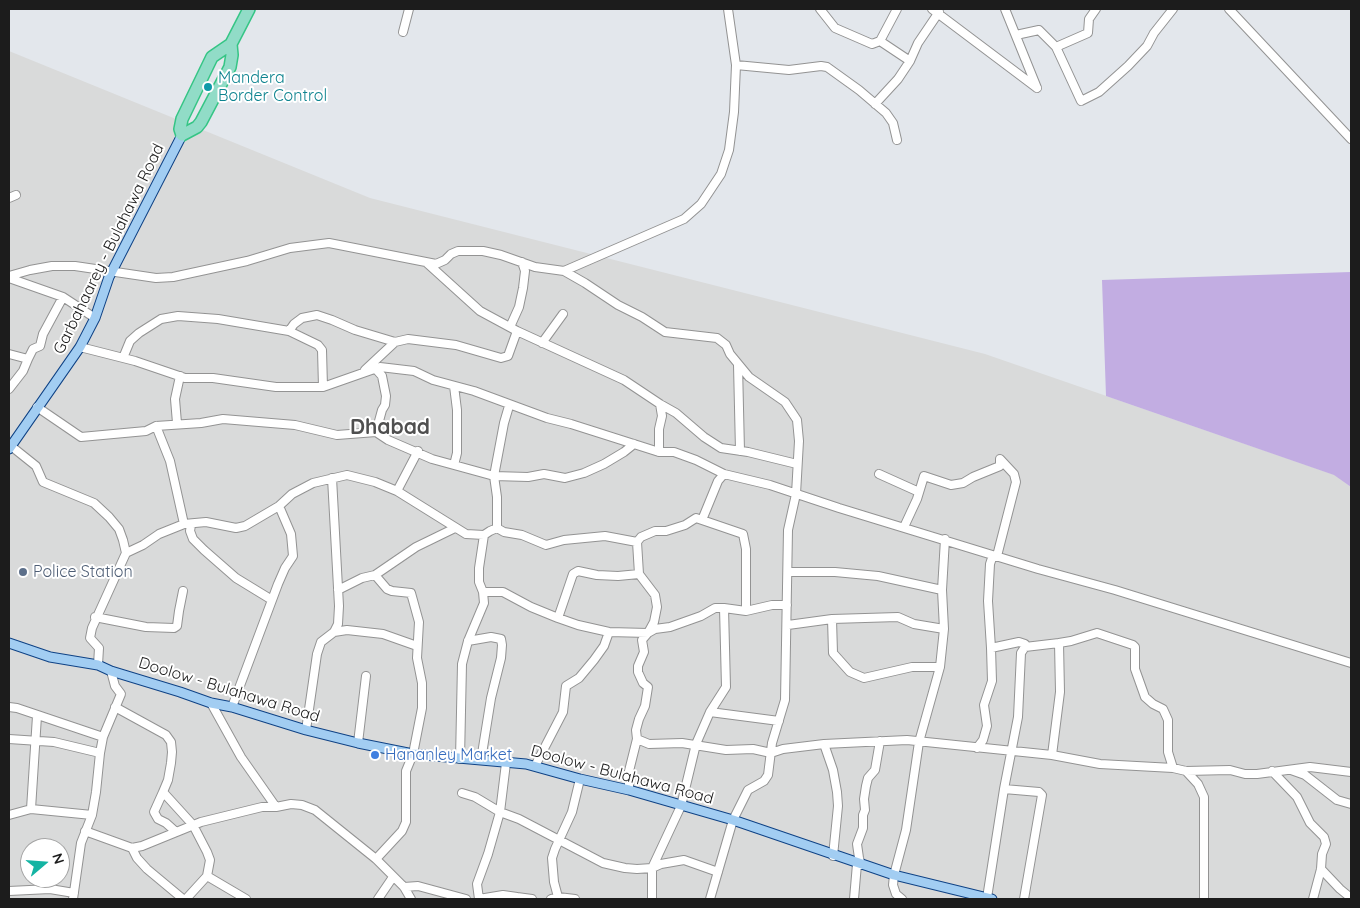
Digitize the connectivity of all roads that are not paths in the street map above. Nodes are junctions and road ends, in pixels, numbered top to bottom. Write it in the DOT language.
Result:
graph roads {
  1 [pos="249,9"];
  2 [pos="409,9"];
  3 [pos="728,9"];
  4 [pos="820,9"];
  5 [pos="897,9"];
  6 [pos="1005,9"];
  7 [pos="1096,9"];
  8 [pos="1173,9"];
  9 [pos="1229,9"];
  10 [pos="935,11"];
  11 [pos="403,32"];
  12 [pos="1016,35"];
  13 [pos="880,41"];
  14 [pos="231,44"];
  15 [pos="1056,47"];
  16 [pos="910,62"];
  17 [pos="736,65"];
  18 [pos="875,104"];
  19 [pos="182,135"];
  20 [pos="1351,139"];
  21 [pos="897,140"];
  22 [pos="426,262"];
  23 [pos="522,262"];
  24 [pos="112,270"];
  25 [pos="564,271"];
  26 [pos="9,277"];
  27 [pos="63,297"];
  28 [pos="563,314"];
  29 [pos="95,318"];
  30 [pos="513,329"];
  31 [pos="289,331"];
  32 [pos="395,342"];
  33 [pos="542,343"];
  34 [pos="80,347"];
  35 [pos="9,354"];
  36 [pos="123,358"];
  37 [pos="28,359"];
  38 [pos="738,365"];
  39 [pos="375,368"];
  40 [pos="362,373"];
  41 [pos="180,376"];
  42 [pos="454,386"];
  43 [pos="323,387"];
  44 [pos="9,389"];
  45 [pos="660,404"];
  46 [pos="509,406"];
  47 [pos="37,407"];
  48 [pos="177,424"];
  49 [pos="156,426"];
  50 [pos="376,432"];
  51 [pos="634,444"];
  52 [pos="10,447"];
  53 [pos="418,451"];
  54 [pos="740,451"];
  55 [pos="659,452"];
  56 [pos="797,464"];
  57 [pos="454,466"];
  58 [pos="724,474"];
  59 [pos="879,474"];
  60 [pos="494,476"];
  61 [pos="332,478"];
  62 [pos="397,491"];
  63 [pos="919,492"];
  64 [pos="796,494"];
  65 [pos="279,506"];
  66 [pos="702,520"];
  67 [pos="188,525"];
  68 [pos="904,527"];
  69 [pos="455,528"];
  70 [pos="497,528"];
  71 [pos="484,535"];
  72 [pos="944,539"];
  73 [pos="637,542"];
  74 [pos="126,553"];
  75 [pos="995,555"];
  76 [pos="788,572"];
  77 [pos="639,574"];
  78 [pos="375,575"];
  79 [pos="338,590"];
  80 [pos="942,590"];
  81 [pos="183,591"];
  82 [pos="483,592"];
  83 [pos="272,600"];
  84 [pos="788,605"];
  85 [pos="724,608"];
  86 [pos="746,611"];
  87 [pos="96,617"];
  88 [pos="558,618"];
  89 [pos="832,619"];
  90 [pos="788,625"];
  91 [pos="944,629"];
  92 [pos="334,632"];
  93 [pos="609,632"];
  94 [pos="648,633"];
  95 [pos="468,641"];
  96 [pos="9,643"];
  97 [pos="1059,643"];
  98 [pos="417,646"];
  99 [pos="1025,646"];
  100 [pos="991,648"];
  101 [pos="1351,663"];
  102 [pos="98,665"];
  103 [pos="940,667"];
  104 [pos="111,671"];
  105 [pos="366,676"];
  106 [pos="211,703"];
  107 [pos="9,707"];
  108 [pos="115,707"];
  109 [pos="232,707"];
  110 [pos="710,712"];
  111 [pos="37,716"];
  112 [pos="779,721"];
  113 [pos="306,730"];
  114 [pos="103,737"];
  115 [pos="9,739"];
  116 [pos="637,739"];
  117 [pos="36,740"];
  118 [pos="880,741"];
  119 [pos="919,742"];
  120 [pos="358,743"];
  121 [pos="696,744"];
  122 [pos="824,744"];
  123 [pos="977,748"];
  124 [pos="1012,752"];
  125 [pos="100,753"];
  126 [pos="771,753"];
  127 [pos="413,754"];
  128 [pos="1052,755"];
  129 [pos="460,758"];
  130 [pos="481,760"];
  131 [pos="506,763"];
  132 [pos="535,766"];
  133 [pos="1173,768"];
  134 [pos="1289,769"];
  135 [pos="1186,770"];
  136 [pos="1272,772"];
  137 [pos="1351,772"];
  138 [pos="580,779"];
  139 [pos="1004,789"];
  140 [pos="629,790"];
  141 [pos="163,792"];
  142 [pos="462,793"];
  143 [pos="1351,804"];
  144 [pos="681,806"];
  145 [pos="276,807"];
  146 [pos="31,809"];
  147 [pos="500,812"];
  148 [pos="9,815"];
  149 [pos="92,815"];
  150 [pos="734,820"];
  151 [pos="193,825"];
  152 [pos="85,831"];
  153 [pos="176,832"];
  154 [pos="559,839"];
  155 [pos="132,848"];
  156 [pos="833,856"];
  157 [pos="376,859"];
  158 [pos="859,865"];
  159 [pos="652,868"];
  160 [pos="1321,869"];
  161 [pos="718,872"];
  162 [pos="894,875"];
  163 [pos="207,876"];
  164 [pos="393,877"];
  165 [pos="404,887"];
  166 [pos="9,891"];
  167 [pos="74,896"];
  168 [pos="518,898"];
  169 [pos="555,898"];
  170 [pos="1351,898"];
  171 [pos="184,899"];
  172 [pos="246,899"];
  173 [pos="378,899"];
  174 [pos="411,899"];
  175 [pos="466,899"];
  176 [pos="479,899"];
  177 [pos="532,899"];
  178 [pos="575,899"];
  179 [pos="652,899"];
  180 [pos="710,899"];
  181 [pos="854,899"];
  182 [pos="902,899"];
  183 [pos="989,899"];
  184 [pos="1024,899"];
  185 [pos="1204,899"];
  186 [pos="1312,899"];
  1 -- 14 [label="highway"];
  2 -- 11 [label="street"];
  3 -- 17 [label="street"];
  4 -- 13 [label="street"];
  5 -- 13 [label="street"];
  6 -- 12 [label="street"];
  7 -- 15 [label="street"];
  8 -- 15 [label="street"];
  9 -- 20 [label="street"];
  10 -- 12 [label="street"];
  10 -- 16 [label="street"];
  12 -- 15 [label="street"];
  13 -- 16 [label="street"];
  14 -- 19 [label="highway"];
  14 -- 19 [label="highway"];
  16 -- 18 [label="street"];
  17 -- 18 [label="street"];
  17 -- 25 [label="street"];
  18 -- 21 [label="street"];
  19 -- 24 [label="main road, Garbahaarey - Bulahawa Road"];
  22 -- 23 [label="street"];
  22 -- 24 [label="street"];
  22 -- 30 [label="street"];
  23 -- 25 [label="street"];
  23 -- 30 [label="street"];
  24 -- 26 [label="street"];
  24 -- 29 [label="main road, Garbahaarey - Bulahawa Road"];
  25 -- 38 [label="street"];
  26 -- 27 [label="street"];
  27 -- 29 [label="street"];
  27 -- 37 [label="street"];
  28 -- 33 [label="street"];
  29 -- 34 [label="main road, Garbahaarey - Bulahawa Road"];
  30 -- 32 [label="street"];
  30 -- 33 [label="street"];
  31 -- 32 [label="street"];
  31 -- 36 [label="street"];
  31 -- 43 [label="street"];
  32 -- 40 [label="street"];
  33 -- 45 [label="street"];
  34 -- 36 [label="street"];
  34 -- 47 [label="main road, Garbahaarey - Bulahawa Road"];
  35 -- 37 [label="street"];
  36 -- 41 [label="street"];
  37 -- 44 [label="street"];
  38 -- 54 [label="street"];
  38 -- 56 [label="street"];
  39 -- 40 [label="street"];
  39 -- 42 [label="street"];
  39 -- 50 [label="street"];
  40 -- 43 [label="street"];
  41 -- 43 [label="street"];
  41 -- 48 [label="street"];
  42 -- 46 [label="street"];
  42 -- 57 [label="street"];
  45 -- 54 [label="street"];
  45 -- 55 [label="street"];
  46 -- 51 [label="street"];
  46 -- 60 [label="street"];
  47 -- 49 [label="street"];
  47 -- 52 [label="main road, Garbahaarey - Bulahawa Road"];
  48 -- 49 [label="street"];
  48 -- 50 [label="street"];
  49 -- 67 [label="street"];
  50 -- 53 [label="street"];
  51 -- 55 [label="street"];
  51 -- 60 [label="street"];
  52 -- 74 [label="street"];
  53 -- 57 [label="street"];
  53 -- 62 [label="street"];
  54 -- 56 [label="street"];
  55 -- 58 [label="street"];
  56 -- 64 [label="street"];
  57 -- 60 [label="street"];
  58 -- 64 [label="street"];
  58 -- 66 [label="street"];
  59 -- 63 [label="street"];
  60 -- 70 [label="street"];
  61 -- 62 [label="street"];
  61 -- 65 [label="street"];
  61 -- 79 [label="street"];
  62 -- 69 [label="street"];
  63 -- 68 [label="street"];
  63 -- 75 [label="street"];
  64 -- 68 [label="street"];
  64 -- 76 [label="street"];
  65 -- 67 [label="street"];
  65 -- 83 [label="street"];
  66 -- 73 [label="street"];
  66 -- 86 [label="street"];
  67 -- 74 [label="street"];
  67 -- 83 [label="street"];
  68 -- 72 [label="street"];
  69 -- 71 [label="street"];
  69 -- 78 [label="street"];
  70 -- 71 [label="street"];
  70 -- 73 [label="street"];
  71 -- 82 [label="street"];
  72 -- 75 [label="street"];
  72 -- 80 [label="street"];
  73 -- 77 [label="street"];
  74 -- 87 [label="street"];
  75 -- 100 [label="street"];
  75 -- 101 [label="street"];
  76 -- 80 [label="street"];
  76 -- 84 [label="street"];
  77 -- 88 [label="street"];
  77 -- 94 [label="street"];
  78 -- 79 [label="street"];
  78 -- 98 [label="street"];
  79 -- 92 [label="street"];
  80 -- 91 [label="street"];
  81 -- 87 [label="street"];
  82 -- 88 [label="street"];
  82 -- 95 [label="street"];
  83 -- 109 [label="street"];
  84 -- 86 [label="street"];
  84 -- 90 [label="street"];
  85 -- 86 [label="street"];
  85 -- 94 [label="street"];
  85 -- 110 [label="street"];
  87 -- 102 [label="street"];
  88 -- 93 [label="street"];
  89 -- 90 [label="street"];
  89 -- 91 [label="street"];
  89 -- 103 [label="street"];
  90 -- 112 [label="street"];
  91 -- 103 [label="street"];
  92 -- 98 [label="street"];
  92 -- 113 [label="street"];
  93 -- 94 [label="street"];
  93 -- 132 [label="street"];
  94 -- 116 [label="street"];
  95 -- 129 [label="street"];
  95 -- 130 [label="street"];
  96 -- 102 [label="main road, Doolow - Bulahawa Road"];
  97 -- 99 [label="street"];
  97 -- 128 [label="street"];
  97 -- 133 [label="street"];
  98 -- 127 [label="street"];
  99 -- 100 [label="street"];
  99 -- 124 [label="street"];
  100 -- 123 [label="street"];
  102 -- 104 [label="main road, Doolow - Bulahawa Road"];
  103 -- 119 [label="street"];
  104 -- 106 [label="main road, Doolow - Bulahawa Road"];
  104 -- 108 [label="street"];
  105 -- 120 [label="street"];
  106 -- 109 [label="main road, Doolow - Bulahawa Road"];
  106 -- 145 [label="street"];
  107 -- 111 [label="street"];
  108 -- 114 [label="street"];
  108 -- 141 [label="street"];
  109 -- 113 [label="main road, Doolow - Bulahawa Road"];
  110 -- 112 [label="street"];
  110 -- 121 [label="street"];
  111 -- 114 [label="street"];
  111 -- 117 [label="street"];
  112 -- 126 [label="street"];
  113 -- 120 [label="main road, Doolow - Bulahawa Road"];
  114 -- 125 [label="street"];
  115 -- 117 [label="street"];
  116 -- 121 [label="street"];
  116 -- 140 [label="street"];
  117 -- 125 [label="street"];
  117 -- 146 [label="street"];
  118 -- 119 [label="street"];
  118 -- 122 [label="street"];
  118 -- 158 [label="street"];
  119 -- 123 [label="street"];
  119 -- 162 [label="street"];
  120 -- 127 [label="main road, Doolow - Bulahawa Road"];
  121 -- 126 [label="street"];
  121 -- 144 [label="street"];
  122 -- 126 [label="street"];
  122 -- 156 [label="street"];
  123 -- 124 [label="street"];
  124 -- 128 [label="street"];
  124 -- 139 [label="street"];
  125 -- 149 [label="street"];
  126 -- 150 [label="street"];
  127 -- 129 [label="main road, Doolow - Bulahawa Road"];
  127 -- 157 [label="street"];
  128 -- 133 [label="street"];
  129 -- 130 [label="main road, Doolow - Bulahawa Road"];
  130 -- 131 [label="main road, Doolow - Bulahawa Road"];
  131 -- 132 [label="main road, Doolow - Bulahawa Road"];
  131 -- 147 [label="street"];
  132 -- 138 [label="main road, Doolow - Bulahawa Road"];
  133 -- 135 [label="street"];
  134 -- 136 [label="street"];
  134 -- 137 [label="street"];
  134 -- 143 [label="street"];
  135 -- 136 [label="street"];
  135 -- 185 [label="street"];
  136 -- 160 [label="street"];
  138 -- 140 [label="main road, Doolow - Bulahawa Road"];
  138 -- 154 [label="street"];
  139 -- 183 [label="street"];
  139 -- 184 [label="street"];
  140 -- 144 [label="main road, Doolow - Bulahawa Road"];
  141 -- 151 [label="street"];
  141 -- 153 [label="street"];
  142 -- 147 [label="street"];
  144 -- 150 [label="main road, Doolow - Bulahawa Road"];
  144 -- 159 [label="street"];
  145 -- 151 [label="street"];
  145 -- 157 [label="street"];
  146 -- 148 [label="street"];
  146 -- 149 [label="street"];
  147 -- 154 [label="street"];
  147 -- 176 [label="street"];
  149 -- 152 [label="street"];
  150 -- 156 [label="main road, Doolow - Bulahawa Road"];
  150 -- 161 [label="street"];
  151 -- 153 [label="street"];
  151 -- 163 [label="street"];
  152 -- 155 [label="street"];
  152 -- 167 [label="street"];
  153 -- 155 [label="street"];
  154 -- 159 [label="street"];
  154 -- 169 [label="street"];
  155 -- 171 [label="street"];
  156 -- 158 [label="main road, Doolow - Bulahawa Road"];
  157 -- 164 [label="street"];
  158 -- 162 [label="main road, Doolow - Bulahawa Road"];
  158 -- 181 [label="street"];
  159 -- 161 [label="street"];
  159 -- 179 [label="street"];
  160 -- 170 [label="street"];
  160 -- 186 [label="street"];
  161 -- 180 [label="street"];
  162 -- 182 [label="street"];
  162 -- 183 [label="main road, Doolow - Bulahawa Road"];
  163 -- 171 [label="street"];
  163 -- 172 [label="street"];
  164 -- 165 [label="street"];
  164 -- 173 [label="street"];
  165 -- 174 [label="street"];
  165 -- 175 [label="street"];
  166 -- 167 [label="street"];
  168 -- 176 [label="street"];
  168 -- 177 [label="street"];
  169 -- 178 [label="street"];
}
